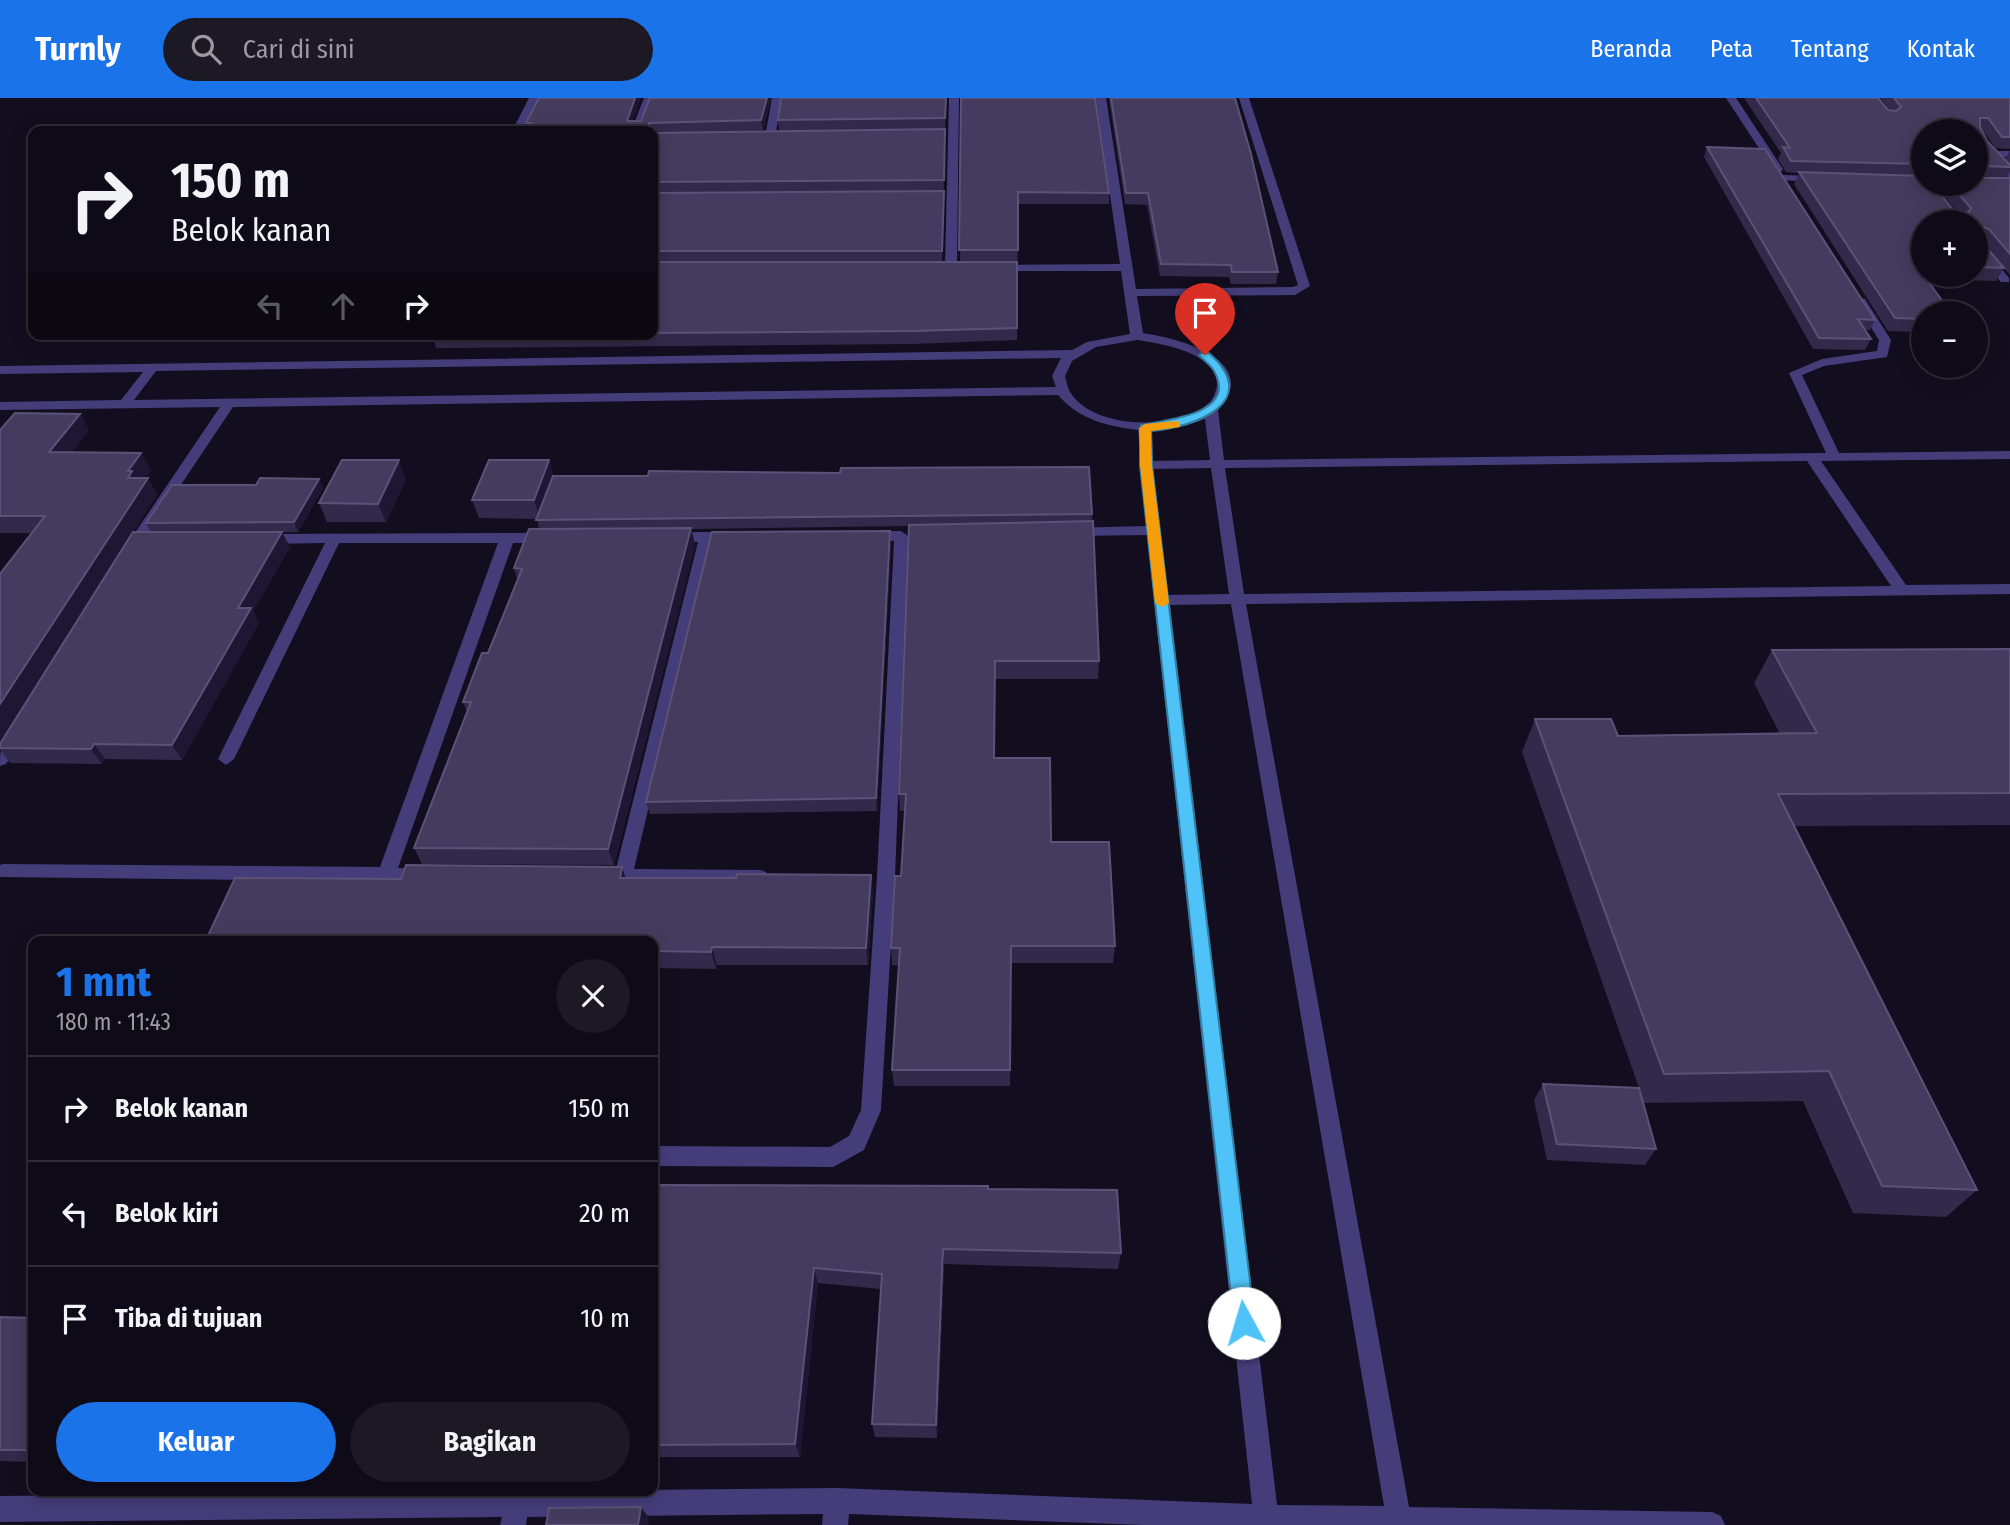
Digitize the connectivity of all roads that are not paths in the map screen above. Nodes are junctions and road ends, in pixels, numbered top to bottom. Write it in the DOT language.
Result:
graph roads {
  1 [pos="534,98"];
  2 [pos="649,98"];
  3 [pos="777,98"];
  4 [pos="954,98"];
  5 [pos="1101,98"];
  6 [pos="1244,98"];
  7 [pos="1731,98"];
  8 [pos="520,126"];
  9 [pos="638,126"];
  10 [pos="940,135"];
  11 [pos="954,135"];
  12 [pos="757,137"];
  13 [pos="769,137"];
  14 [pos="783,137"];
  15 [pos="1988,149"];
  16 [pos="1991,153"];
  17 [pos="2010,154"];
  18 [pos="2010,176"];
  19 [pos="1783,178"];
  20 [pos="1825,179"];
  21 [pos="1998,185"];
  22 [pos="2010,185"];
  23 [pos="1791,190"];
  24 [pos="939,197"];
  25 [pos="952,197"];
  26 [pos="1988,259"];
  27 [pos="1127,267"];
  28 [pos="978,268"];
  29 [pos="923,269"];
  30 [pos="951,269"];
  31 [pos="964,269"];
  32 [pos="2005,280"];
  33 [pos="1131,293"];
  34 [pos="1856,294"];
  35 [pos="1137,337"];
  36 [pos="1072,354"];
  37 [pos="152,369"];
  38 [pos="0,370"];
  39 [pos="1060,391"];
  40 [pos="228,404"];
  41 [pos="124,405"];
  42 [pos="2,409"];
  43 [pos="1211,410"];
  44 [pos="1145,428"];
  45 [pos="2010,455"];
  46 [pos="1834,456"];
  47 [pos="1811,457"];
  48 [pos="1216,464"];
  49 [pos="1146,465"];
  50 [pos="1154,530"];
  51 [pos="1061,532"];
  52 [pos="845,536"];
  53 [pos="653,537"];
  54 [pos="706,537"];
  55 [pos="748,537"];
  56 [pos="507,538"];
  57 [pos="560,538"];
  58 [pos="242,539"];
  59 [pos="334,539"];
  60 [pos="136,540"];
  61 [pos="162,540"];
  62 [pos="122,563"];
  63 [pos="2010,589"];
  64 [pos="1902,591"];
  65 [pos="1238,599"];
  66 [pos="1162,600"];
  67 [pos="22,726"];
  68 [pos="226,759"];
  69 [pos="0,761"];
  70 [pos="3,871"];
  71 [pos="387,874"];
  72 [pos="442,875"];
  73 [pos="581,876"];
  74 [pos="623,876"];
  75 [pos="775,877"];
  76 [pos="658,1156"];
  77 [pos="0,1509"];
  78 [pos="836,1513"];
  79 [pos="515,1514"];
  80 [pos="1267,1521"];
  81 [pos="1400,1523"];
  82 [pos="1712,1525"];
  1 -- 8 [label="street"];
  2 -- 9 [label="street"];
  3 -- 13 [label="street"];
  4 -- 11 [label="street"];
  5 -- 27 [label="street"];
  6 -- 33 [label="street"];
  7 -- 19 [label="street"];
  10 -- 11 [label="street"];
  11 -- 25 [label="street"];
  12 -- 13 [label="street"];
  13 -- 14 [label="street"];
  15 -- 16 [label="street"];
  16 -- 17 [label="street"];
  16 -- 18 [label="street"];
  19 -- 20 [label="street"];
  19 -- 23 [label="street"];
  21 -- 22 [label="street"];
  24 -- 25 [label="street"];
  25 -- 30 [label="street"];
  26 -- 32 [label="street"];
  27 -- 28 [label="street"];
  27 -- 33 [label="street"];
  29 -- 30 [label="street"];
  30 -- 31 [label="street"];
  33 -- 35 [label="street"];
  34 -- 46 [label="street"];
  35 -- 36 [label="street"];
  35 -- 43 [label="street"];
  36 -- 37 [label="street"];
  36 -- 39 [label="street"];
  37 -- 38 [label="street"];
  37 -- 41 [label="street"];
  39 -- 40 [label="street"];
  39 -- 44 [label="street"];
  40 -- 41 [label="street"];
  40 -- 60 [label="street"];
  41 -- 42 [label="street"];
  43 -- 44 [label="street"];
  43 -- 48 [label="street"];
  44 -- 49 [label="street"];
  45 -- 46 [label="street"];
  46 -- 47 [label="street"];
  47 -- 48 [label="street"];
  47 -- 64 [label="street"];
  48 -- 49 [label="street"];
  48 -- 65 [label="street"];
  49 -- 50 [label="street"];
  50 -- 51 [label="street"];
  50 -- 66 [label="street"];
  52 -- 76 [label="street"];
  53 -- 54 [label="street"];
  54 -- 55 [label="street"];
  54 -- 74 [label="street"];
  56 -- 57 [label="street"];
  56 -- 59 [label="street"];
  56 -- 71 [label="street"];
  58 -- 59 [label="street"];
  59 -- 68 [label="street"];
  60 -- 61 [label="street"];
  60 -- 62 [label="street"];
  63 -- 64 [label="street"];
  64 -- 65 [label="street"];
  65 -- 66 [label="street"];
  65 -- 81 [label="street"];
  66 -- 80 [label="street"];
  67 -- 69 [label="street"];
  70 -- 71 [label="street"];
  71 -- 72 [label="street"];
  73 -- 74 [label="street"];
  74 -- 75 [label="street"];
  77 -- 79 [label="street"];
  78 -- 79 [label="street"];
  78 -- 80 [label="street"];
  80 -- 81 [label="street"];
  81 -- 82 [label="street"];
}
